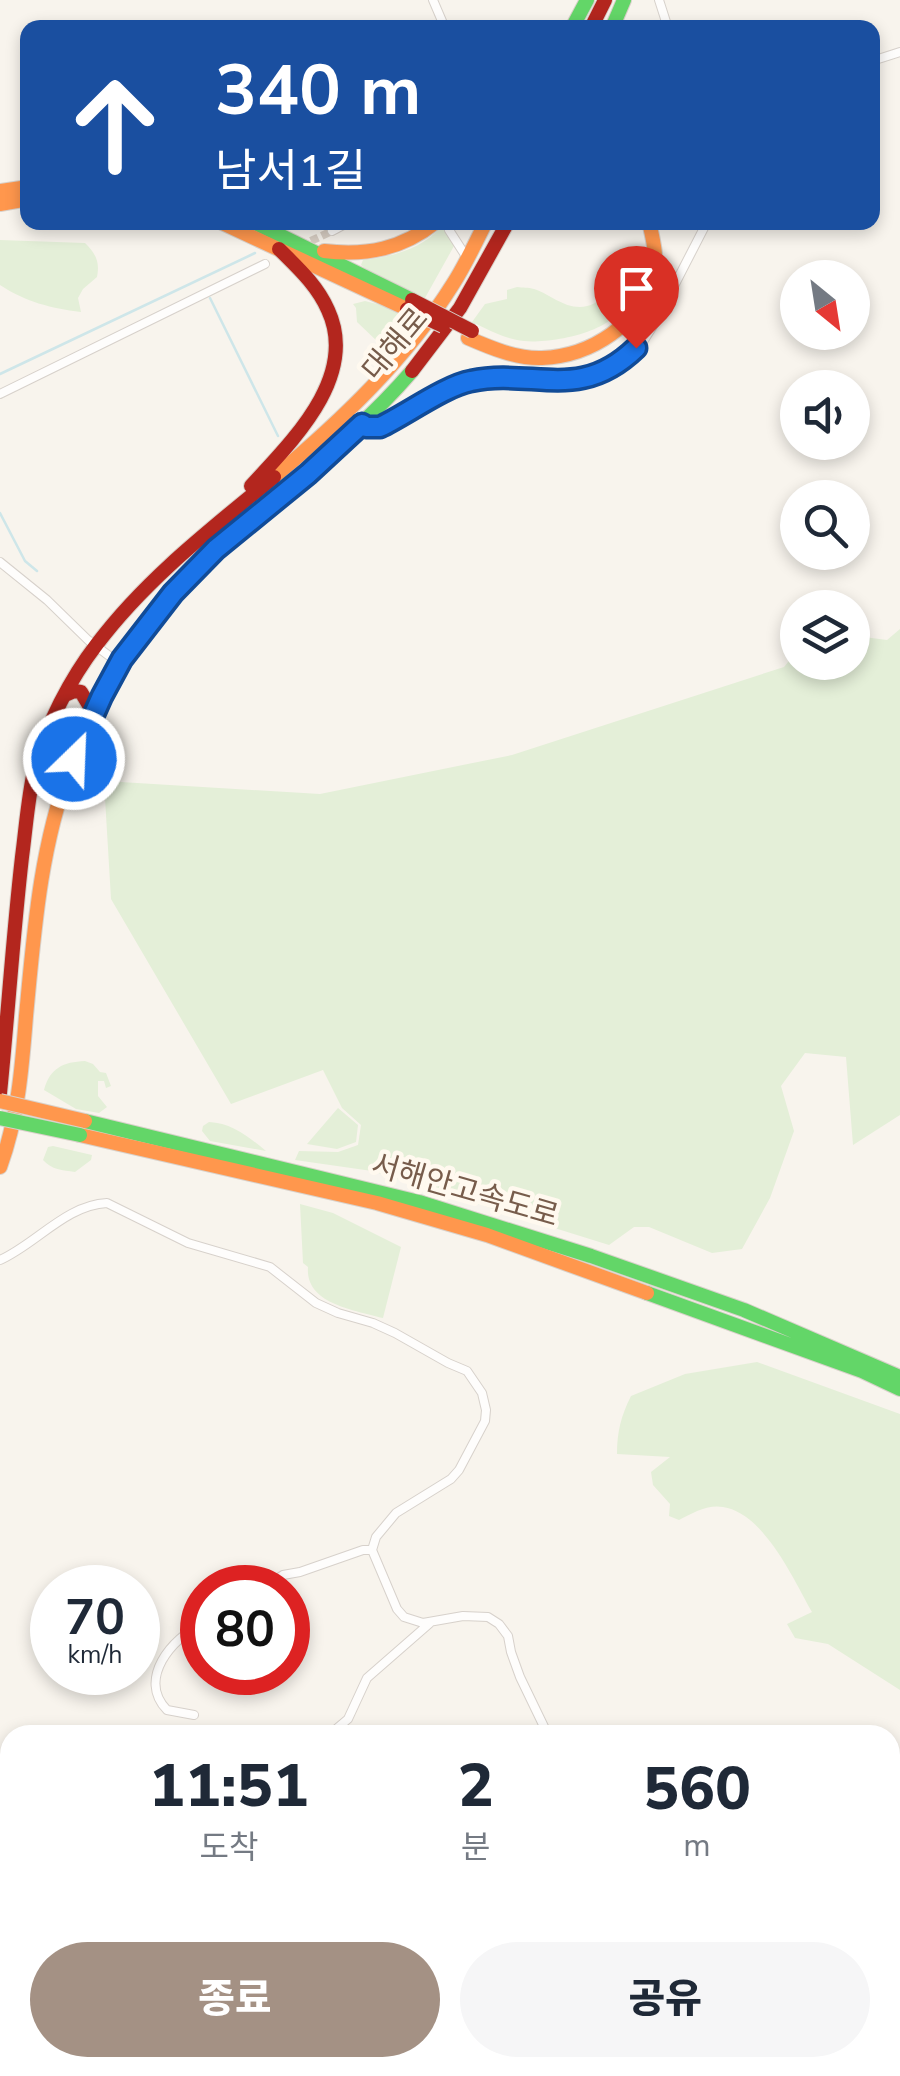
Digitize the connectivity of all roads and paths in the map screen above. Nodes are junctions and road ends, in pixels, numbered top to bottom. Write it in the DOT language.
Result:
graph roads {
  1 [pos="237,230"];
  2 [pos="270,230"];
  3 [pos="434,230"];
  4 [pos="445,230"];
  5 [pos="482,230"];
  6 [pos="504,230"];
  7 [pos="512,230"];
  8 [pos="642,230"];
  9 [pos="652,230"];
  10 [pos="702,230"];
  11 [pos="304,246"];
  12 [pos="279,249"];
  13 [pos="467,258"];
  14 [pos="265,264"];
  15 [pos="478,280"];
  16 [pos="409,305"];
  17 [pos="470,334"];
  18 [pos="0,394"];
  19 [pos="348,411"];
  20 [pos="362,424"];
  21 [pos="208,530"];
  22 [pos="0,562"];
  23 [pos="138,593"];
  24 [pos="162,607"];
  25 [pos="95,645"];
  26 [pos="120,664"];
  27 [pos="65,694"];
  28 [pos="91,720"];
  29 [pos="0,1093"];
  30 [pos="0,1100"];
  31 [pos="0,1118"];
  32 [pos="82,1128"];
  33 [pos="0,1167"];
  34 [pos="0,1260"];
  35 [pos="900,1377"];
  36 [pos="900,1390"];
  37 [pos="372,1550"];
  38 [pos="310,1569"];
  39 [pos="430,1622"];
  40 [pos="180,1640"];
  41 [pos="194,1715"];
  42 [pos="341,1725"];
  43 [pos="543,1725"];
  1 -- 12 [label="highway"];
  2 -- 11 [label="highway"];
  3 -- 11 [label="highway"];
  4 -- 13 [label="street"];
  5 -- 13 [label="highway, 대해로"];
  6 -- 15 [label="highway, 대해로"];
  7 -- 15 [label="highway"];
  8 -- 17 [label="highway"];
  9 -- 17 [label="highway"];
  10 -- 20 [label="street"];
  11 -- 16 [label="highway"];
  12 -- 16 [label="highway"];
  12 -- 21 [label="highway"];
  13 -- 19 [label="highway, 대해로"];
  14 -- 18 [label="street"];
  15 -- 20 [label="highway, 대해로"];
  16 -- 17 [label="highway, bridge"];
  19 -- 20 [label="street"];
  19 -- 21 [label="highway, 대해로"];
  20 -- 24 [label="highway, 대해로"];
  21 -- 23 [label="highway, 대해로"];
  22 -- 25 [label="street"];
  23 -- 24 [label="highway"];
  23 -- 25 [label="highway, 대해로"];
  24 -- 26 [label="highway, 대해로"];
  25 -- 26 [label="street"];
  25 -- 27 [label="highway, 대해로"];
  26 -- 28 [label="highway, 대해로"];
  27 -- 28 [label="highway"];
  27 -- 29 [label="highway, 대해로"];
  28 -- 33 [label="highway, 대해로"];
  30 -- 32 [label="highway, 서해안고속도로, bridge"];
  31 -- 32 [label="highway, 서해안고속도로, bridge"];
  32 -- 35 [label="highway, 서해안고속도로"];
  32 -- 36 [label="highway, 서해안고속도로"];
  34 -- 37 [label="street"];
  37 -- 38 [label="street"];
  37 -- 39 [label="street"];
  39 -- 42 [label="street"];
  39 -- 43 [label="street"];
  40 -- 41 [label="street"];
}
